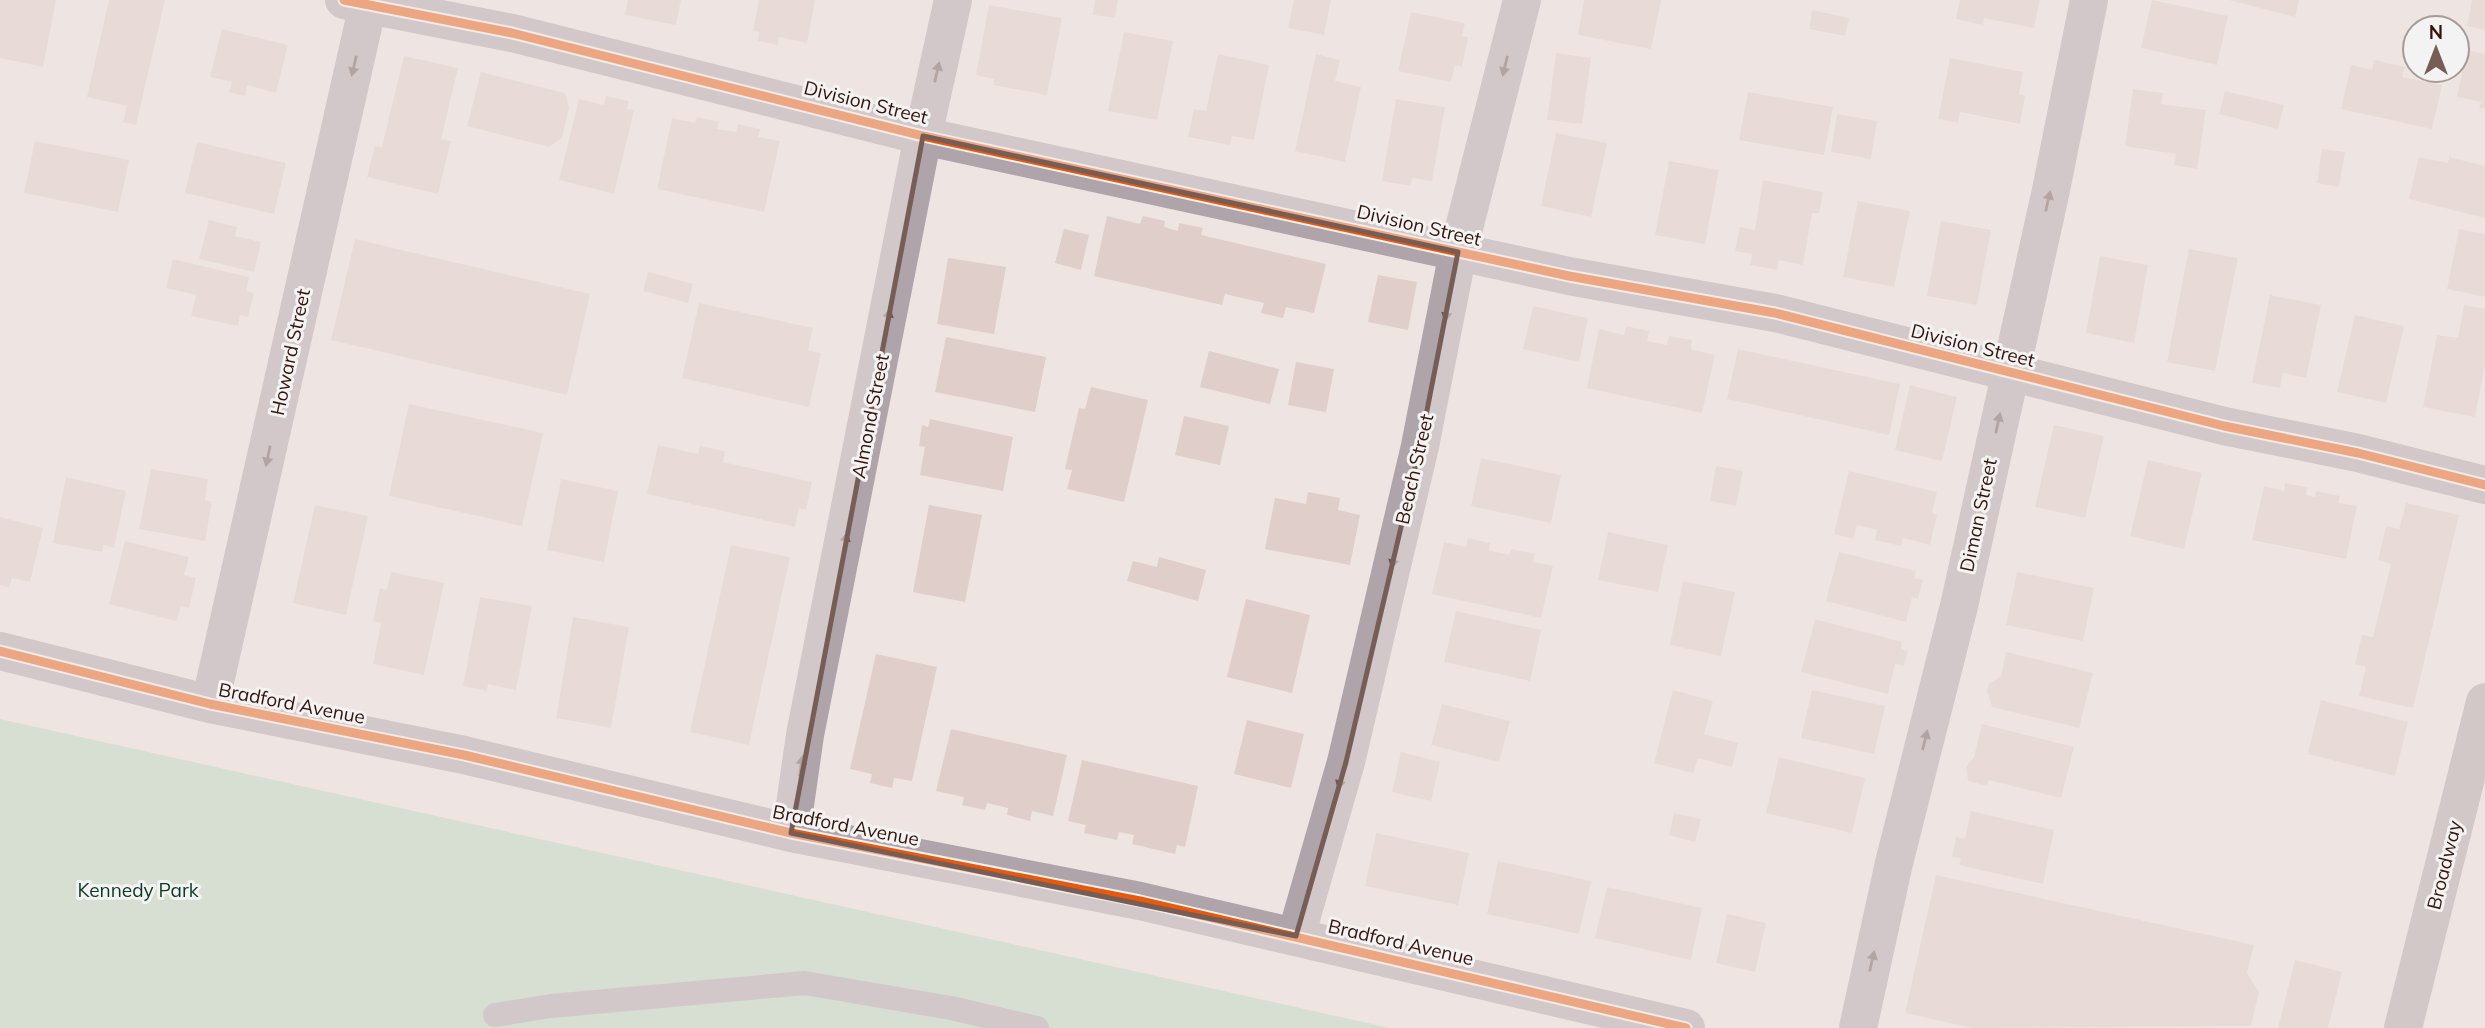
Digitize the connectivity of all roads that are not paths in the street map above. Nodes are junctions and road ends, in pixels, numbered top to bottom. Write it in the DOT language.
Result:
graph roads {
  1 [pos="953,0"];
  2 [pos="1521,0"];
  3 [pos="2090,0"];
  4 [pos="360,2"];
  5 [pos="923,136"];
  6 [pos="1458,252"];
  7 [pos="2008,372"];
  8 [pos="2485,485"];
  9 [pos="0,651"];
  10 [pos="2485,702"];
  11 [pos="210,704"];
  12 [pos="791,833"];
  13 [pos="1296,936"];
  14 [pos="495,1015"];
  15 [pos="1037,1028"];
  16 [pos="1686,1028"];
  17 [pos="1858,1028"];
  18 [pos="2403,1028"];
  5 -- 1 [label="street, Almond Street, one-way"];
  2 -- 6 [label="street, Beach Street, one-way"];
  7 -- 3 [label="street, Diman Street, one-way"];
  4 -- 5 [label="street, Division Street"];
  4 -- 11 [label="street, Howard Street, one-way"];
  5 -- 6 [label="street, Division Street"];
  12 -- 5 [label="street, Almond Street, one-way"];
  6 -- 7 [label="street, Division Street"];
  6 -- 13 [label="street, Beach Street, one-way"];
  7 -- 8 [label="street, Division Street"];
  17 -- 7 [label="street, Diman Street, one-way"];
  9 -- 11 [label="street, Bradford Avenue"];
  10 -- 18 [label="main road, Broadway"];
  11 -- 12 [label="street, Bradford Avenue"];
  12 -- 13 [label="street, Bradford Avenue"];
  13 -- 16 [label="street, Bradford Avenue"];
  14 -- 15 [label="lane"];
}
